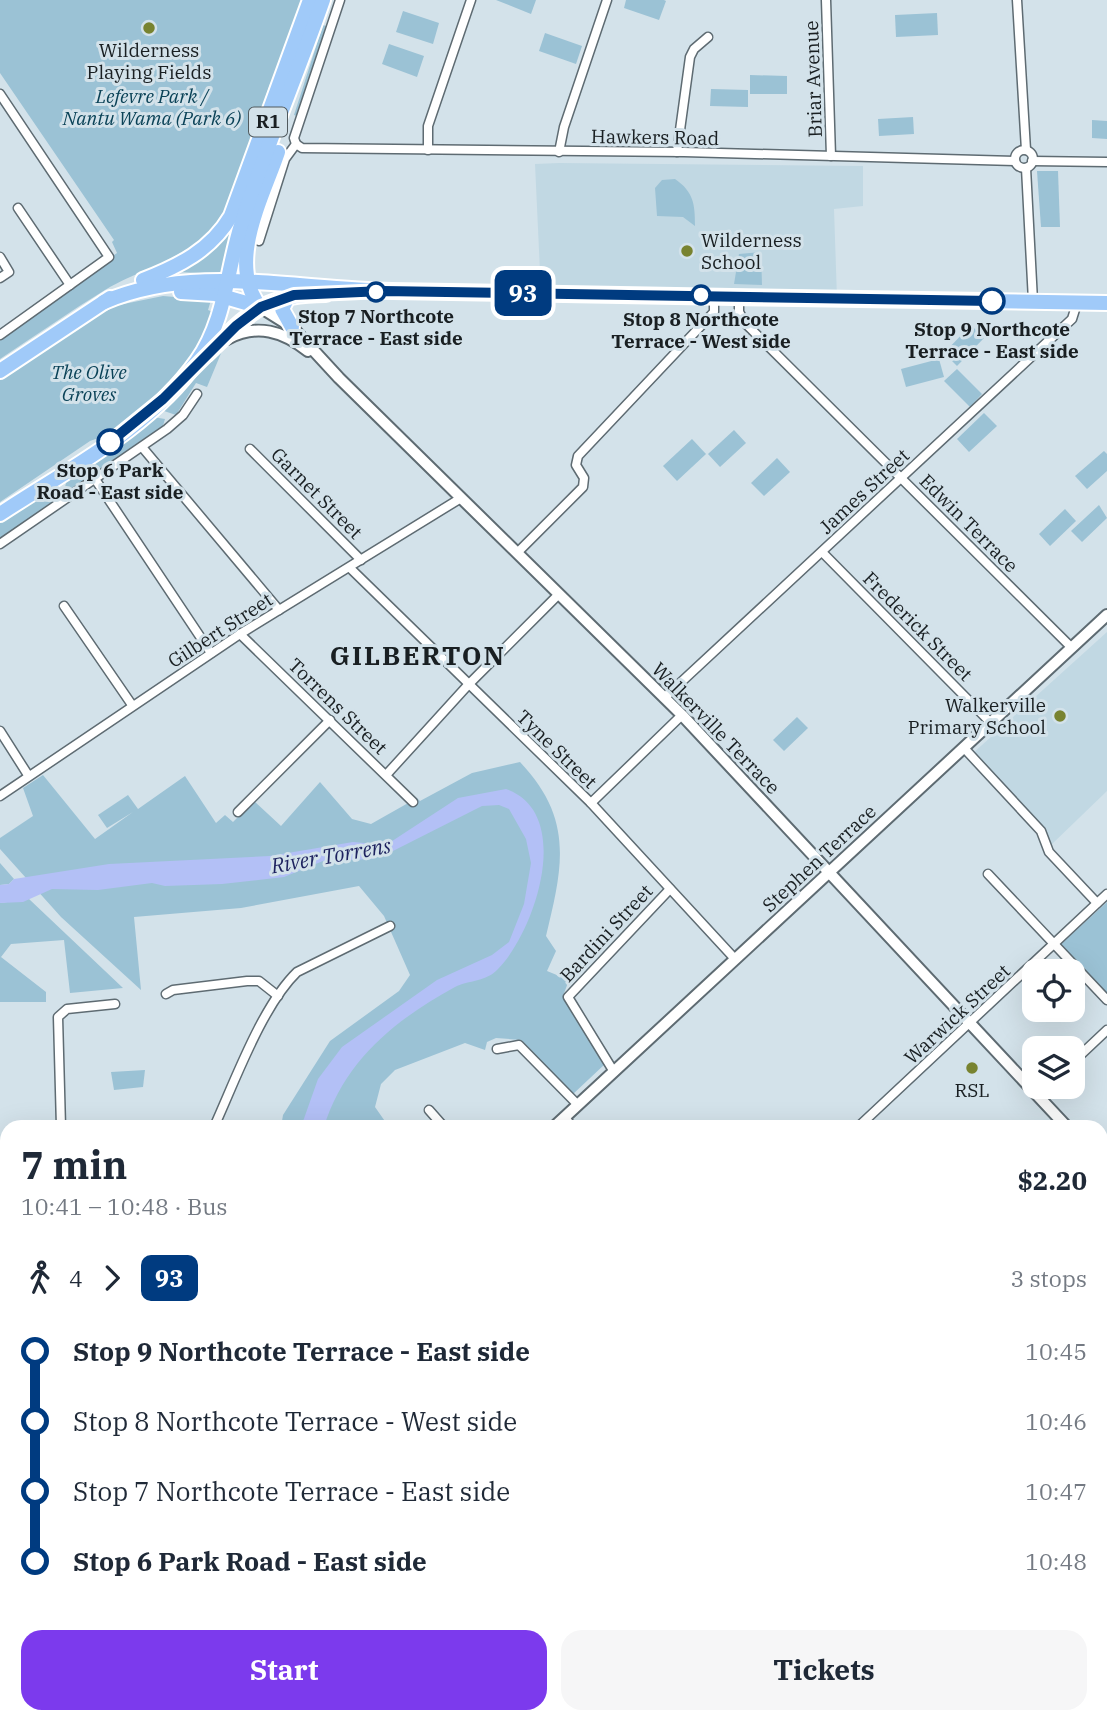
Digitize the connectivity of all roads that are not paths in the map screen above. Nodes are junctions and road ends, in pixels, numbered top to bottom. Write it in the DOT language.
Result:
graph roads {
  1 [pos="312,0"];
  2 [pos="323,0"];
  3 [pos="340,0"];
  4 [pos="471,0"];
  5 [pos="607,0"];
  6 [pos="826,0"];
  7 [pos="1017,0"];
  8 [pos="318,16"];
  9 [pos="333,20"];
  10 [pos="708,37"];
  11 [pos="302,62"];
  12 [pos="295,82"];
  13 [pos="0,94"];
  14 [pos="271,112"];
  15 [pos="296,144"];
  16 [pos="428,149"];
  17 [pos="1026,150"];
  18 [pos="559,152"];
  19 [pos="681,152"];
  20 [pos="831,156"];
  21 [pos="1014,161"];
  22 [pos="1107,162"];
  23 [pos="1029,164"];
  24 [pos="18,208"];
  25 [pos="259,240"];
  26 [pos="0,257"];
  27 [pos="0,278"];
  28 [pos="248,282"];
  29 [pos="70,285"];
  30 [pos="225,289"];
  31 [pos="383,291"];
  32 [pos="289,295"];
  33 [pos="714,295"];
  34 [pos="739,296"];
  35 [pos="1033,301"];
  36 [pos="104,302"];
  37 [pos="1077,303"];
  38 [pos="1107,303"];
  39 [pos="261,307"];
  40 [pos="292,327"];
  41 [pos="0,335"];
  42 [pos="218,344"];
  43 [pos="327,366"];
  44 [pos="190,370"];
  45 [pos="0,371"];
  46 [pos="197,394"];
  47 [pos="142,447"];
  48 [pos="250,449"];
  49 [pos="902,477"];
  50 [pos="94,479"];
  51 [pos="461,498"];
  52 [pos="0,514"];
  53 [pos="0,544"];
  54 [pos="518,552"];
  55 [pos="822,552"];
  56 [pos="361,560"];
  57 [pos="350,568"];
  58 [pos="559,594"];
  59 [pos="64,606"];
  60 [pos="279,610"];
  61 [pos="1107,615"];
  62 [pos="240,634"];
  63 [pos="1072,648"];
  64 [pos="211,653"];
  65 [pos="468,685"];
  66 [pos="664,698"];
  67 [pos="132,705"];
  68 [pos="682,715"];
  69 [pos="330,720"];
  70 [pos="991,723"];
  71 [pos="0,731"];
  72 [pos="964,748"];
  73 [pos="387,774"];
  74 [pos="29,775"];
  75 [pos="0,796"];
  76 [pos="413,802"];
  77 [pos="591,803"];
  78 [pos="238,812"];
  79 [pos="828,873"];
  80 [pos="988,874"];
  81 [pos="670,889"];
  82 [pos="1107,894"];
  83 [pos="1097,903"];
  84 [pos="390,926"];
  85 [pos="1055,944"];
  86 [pos="735,960"];
  87 [pos="166,994"];
  88 [pos="278,996"];
  89 [pos="1107,1000"];
  90 [pos="115,1004"];
  91 [pos="969,1024"];
  92 [pos="1107,1030"];
  93 [pos="497,1049"];
  94 [pos="1085,1051"];
  95 [pos="614,1072"];
  96 [pos="1022,1073"];
  97 [pos="1047,1099"];
  98 [pos="578,1105"];
  99 [pos="429,1110"];
  100 [pos="61,1120"];
  101 [pos="217,1120"];
  102 [pos="438,1120"];
  103 [pos="569,1120"];
  104 [pos="866,1120"];
  105 [pos="1062,1120"];
  1 -- 8 [label="highway"];
  1 -- 14 [label="highway, R1"];
  2 -- 8 [label="highway, R1"];
  3 -- 9 [label="street"];
  4 -- 16 [label="street"];
  5 -- 18 [label="street"];
  6 -- 20 [label="street, Briar Avenue"];
  7 -- 17 [label="street"];
  8 -- 9 [label="street"];
  8 -- 11 [label="highway, R1"];
  9 -- 15 [label="street"];
  10 -- 19 [label="street"];
  11 -- 12 [label="highway, R1"];
  11 -- 14 [label="highway"];
  12 -- 28 [label="highway"];
  12 -- 30 [label="highway, R1"];
  13 -- 29 [label="street"];
  14 -- 36 [label="highway, R1"];
  15 -- 16 [label="street, Hawkers Road"];
  15 -- 25 [label="street"];
  16 -- 18 [label="street, Hawkers Road"];
  17 -- 21 [label="street"];
  17 -- 23 [label="street"];
  18 -- 19 [label="street, Hawkers Road"];
  19 -- 20 [label="street, Hawkers Road"];
  20 -- 21 [label="street, Hawkers Road"];
  21 -- 23 [label="street"];
  22 -- 23 [label="street"];
  23 -- 35 [label="street"];
  24 -- 29 [label="street"];
  26 -- 27 [label="street"];
  28 -- 30 [label="highway"];
  28 -- 31 [label="highway"];
  28 -- 39 [label="highway"];
  29 -- 41 [label="street"];
  30 -- 36 [label="highway"];
  30 -- 39 [label="highway"];
  30 -- 44 [label="highway, R1"];
  31 -- 32 [label="highway"];
  31 -- 33 [label="highway"];
  32 -- 39 [label="highway"];
  32 -- 40 [label="highway"];
  33 -- 34 [label="highway"];
  33 -- 54 [label="street"];
  34 -- 35 [label="highway"];
  34 -- 49 [label="street, Edwin Terrace"];
  35 -- 37 [label="highway"];
  36 -- 45 [label="highway, R1"];
  37 -- 38 [label="highway"];
  37 -- 49 [label="street, James Street"];
  39 -- 40 [label="street, Walkerville Terrace"];
  39 -- 42 [label="highway"];
  40 -- 43 [label="street, Walkerville Terrace"];
  42 -- 43 [label="street, Walkerville Terrace"];
  42 -- 44 [label="highway"];
  43 -- 51 [label="street, Walkerville Terrace"];
  44 -- 52 [label="highway, R1"];
  46 -- 47 [label="street"];
  47 -- 50 [label="street"];
  47 -- 60 [label="street"];
  48 -- 56 [label="street, Garnet Street"];
  49 -- 55 [label="street, James Street"];
  49 -- 63 [label="street, Edwin Terrace"];
  50 -- 53 [label="street"];
  50 -- 64 [label="street"];
  51 -- 54 [label="street, Walkerville Terrace"];
  51 -- 56 [label="street, Gilbert Street"];
  54 -- 58 [label="street, Walkerville Terrace"];
  55 -- 66 [label="street, James Street"];
  55 -- 70 [label="street, Frederick Street"];
  56 -- 57 [label="street, Gilbert Street"];
  57 -- 60 [label="street, Gilbert Street"];
  57 -- 65 [label="street, Tyne Street"];
  58 -- 65 [label="street"];
  58 -- 66 [label="street, Walkerville Terrace"];
  59 -- 67 [label="street"];
  60 -- 62 [label="street, Gilbert Street"];
  61 -- 63 [label="street, Stephen Terrace"];
  62 -- 64 [label="street, Gilbert Street"];
  62 -- 69 [label="street, Torrens Street"];
  63 -- 70 [label="street, Stephen Terrace"];
  64 -- 67 [label="street, Gilbert Street"];
  65 -- 73 [label="street"];
  65 -- 77 [label="street, Tyne Street"];
  66 -- 68 [label="street, Walkerville Terrace"];
  67 -- 74 [label="street, Gilbert Street"];
  68 -- 77 [label="street"];
  68 -- 79 [label="street, Walkerville Terrace"];
  69 -- 73 [label="street, Torrens Street"];
  69 -- 78 [label="street"];
  70 -- 72 [label="street, Stephen Terrace"];
  71 -- 74 [label="street"];
  72 -- 79 [label="street, Stephen Terrace"];
  72 -- 83 [label="street"];
  73 -- 76 [label="street, Torrens Street"];
  74 -- 75 [label="street, Gilbert Street"];
  77 -- 81 [label="street, Tyne Street"];
  79 -- 86 [label="street, Stephen Terrace"];
  79 -- 91 [label="street, Walkerville Terrace"];
  80 -- 85 [label="street"];
  81 -- 86 [label="street, Tyne Street"];
  81 -- 95 [label="street, Bardini Street"];
  82 -- 83 [label="street, Warwick Street"];
  83 -- 85 [label="street, Warwick Street"];
  84 -- 88 [label="street"];
  85 -- 89 [label="street"];
  85 -- 91 [label="street, Warwick Street"];
  86 -- 95 [label="street, Stephen Terrace"];
  87 -- 88 [label="street"];
  88 -- 101 [label="street"];
  90 -- 100 [label="street"];
  91 -- 96 [label="street, Walkerville Terrace"];
  91 -- 104 [label="street, Warwick Street"];
  92 -- 94 [label="street"];
  93 -- 98 [label="street"];
  95 -- 98 [label="street, Stephen Terrace"];
  97 -- 105 [label="street, Walkerville Terrace"];
  98 -- 103 [label="street, Stephen Terrace"];
  99 -- 102 [label="street"];
}
